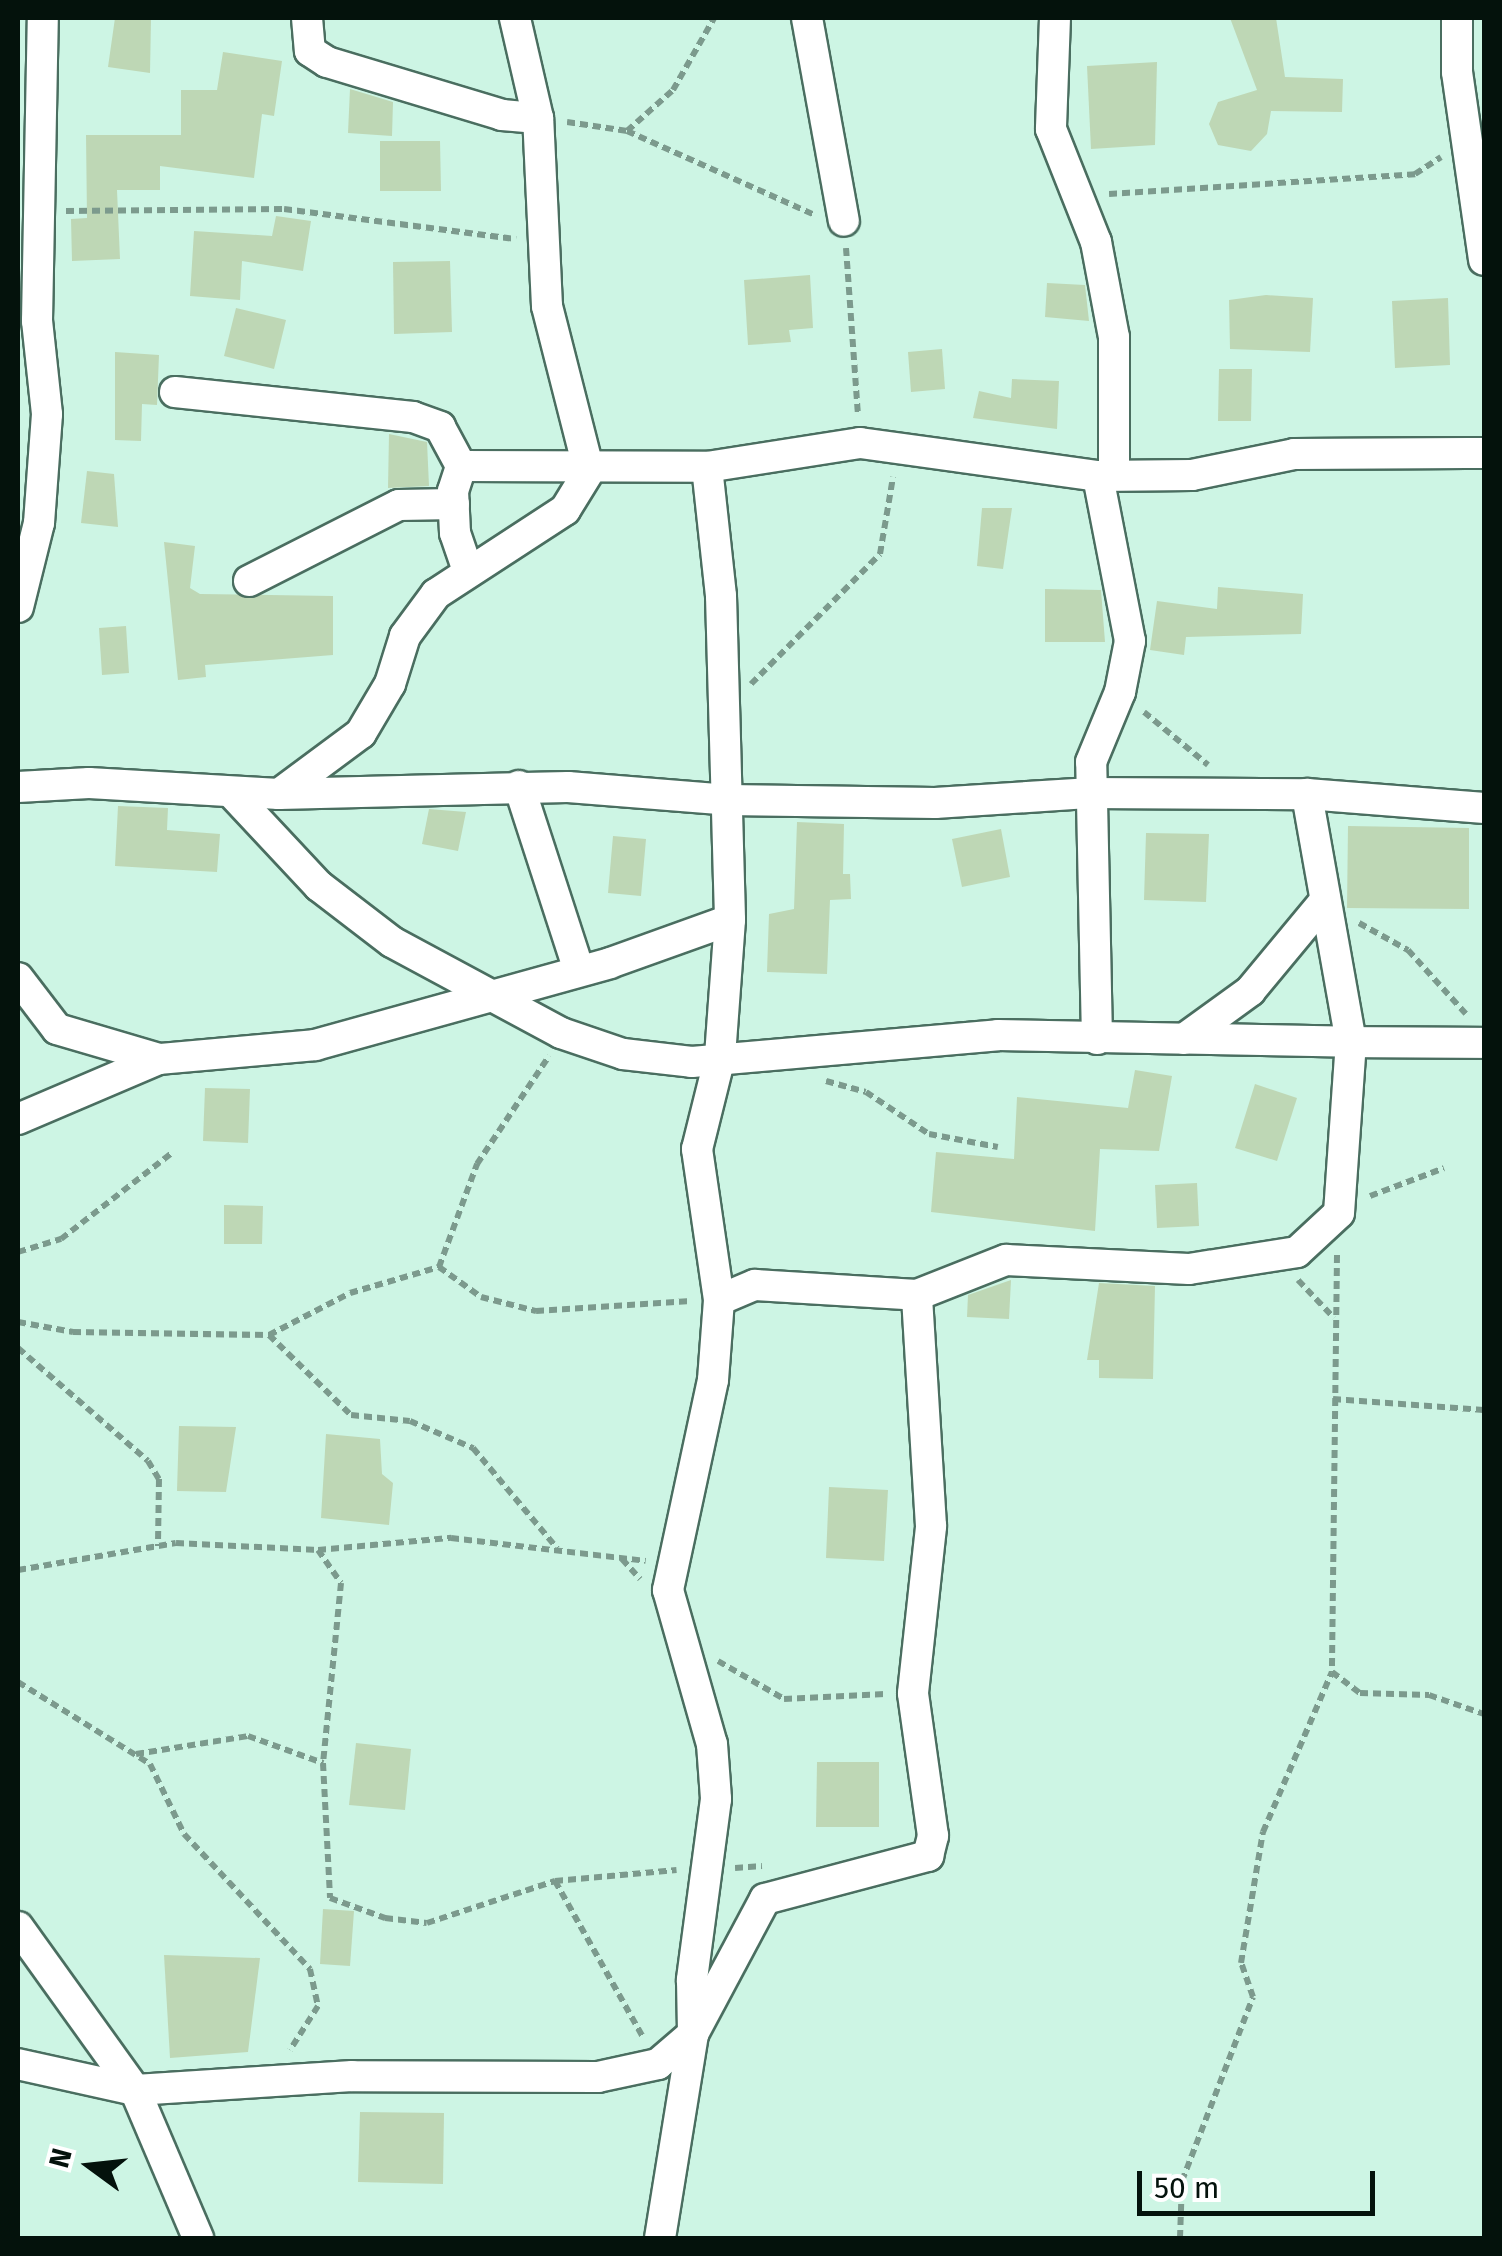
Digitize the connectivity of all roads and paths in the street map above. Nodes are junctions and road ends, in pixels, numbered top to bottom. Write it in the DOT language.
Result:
graph roads {
  1 [pos="43,18"];
  2 [pos="307,18"];
  3 [pos="514,18"];
  4 [pos="714,18"];
  5 [pos="807,18"];
  6 [pos="1056,18"];
  7 [pos="1457,18"];
  8 [pos="538,118"];
  9 [pos="627,131"];
  10 [pos="1467,141"];
  11 [pos="1078,196"];
  12 [pos="40,211"];
  13 [pos="844,220"];
  14 [pos="539,242"];
  15 [pos="1484,260"];
  16 [pos="175,392"];
  17 [pos="860,444"];
  18 [pos="1484,453"];
  19 [pos="462,466"];
  20 [pos="707,468"];
  21 [pos="589,472"];
  22 [pos="1106,476"];
  23 [pos="454,504"];
  24 [pos="468,570"];
  25 [pos="250,581"];
  26 [pos="18,607"];
  27 [pos="1120,692"];
  28 [pos="723,707"];
  29 [pos="519,786"];
  30 [pos="18,787"];
  31 [pos="231,792"];
  32 [pos="1088,792"];
  33 [pos="1242,793"];
  34 [pos="279,794"];
  35 [pos="1307,794"];
  36 [pos="728,800"];
  37 [pos="1480,802"];
  38 [pos="1323,904"];
  39 [pos="730,920"];
  40 [pos="578,968"];
  41 [pos="18,978"];
  42 [pos="497,996"];
  43 [pos="1478,1031"];
  44 [pos="561,1034"];
  45 [pos="1097,1039"];
  46 [pos="1182,1040"];
  47 [pos="1351,1042"];
  48 [pos="720,1057"];
  49 [pos="159,1059"];
  50 [pos="811,1077"];
  51 [pos="18,1119"];
  52 [pos="998,1147"];
  53 [pos="172,1153"];
  54 [pos="1444,1168"];
  55 [pos="1339,1213"];
  56 [pos="18,1252"];
  57 [pos="1276,1256"];
  58 [pos="439,1267"];
  59 [pos="917,1295"];
  60 [pos="719,1300"];
  61 [pos="1335,1319"];
  62 [pos="18,1322"];
  63 [pos="269,1335"];
  64 [pos="18,1348"];
  65 [pos="1333,1399"];
  66 [pos="1484,1410"];
  67 [pos="158,1546"];
  68 [pos="557,1548"];
  69 [pos="318,1550"];
  70 [pos="670,1565"];
  71 [pos="18,1570"];
  72 [pos="682,1640"];
  73 [pos="1332,1672"];
  74 [pos="18,1682"];
  75 [pos="912,1693"];
  76 [pos="1484,1714"];
  77 [pos="136,1754"];
  78 [pos="323,1762"];
  79 [pos="707,1870"];
  80 [pos="555,1881"];
  81 [pos="18,1926"];
  82 [pos="693,2034"];
  83 [pos="18,2064"];
  84 [pos="658,2064"];
  85 [pos="270,2081"];
  86 [pos="134,2090"];
  87 [pos="198,2238"];
  88 [pos="660,2238"];
  89 [pos="1180,2238"];
  1 -- 12 [label="street"];
  2 -- 8 [label="street"];
  3 -- 8 [label="street"];
  4 -- 9 [label="path"];
  5 -- 13 [label="street"];
  6 -- 11 [label="street"];
  7 -- 10 [label="street"];
  8 -- 9 [label="path"];
  8 -- 14 [label="street"];
  9 -- 13 [label="path"];
  10 -- 11 [label="path"];
  10 -- 15 [label="street"];
  11 -- 22 [label="street"];
  12 -- 14 [label="path"];
  12 -- 26 [label="street"];
  13 -- 17 [label="path"];
  14 -- 21 [label="street"];
  16 -- 19 [label="street"];
  17 -- 20 [label="street"];
  17 -- 22 [label="street"];
  17 -- 28 [label="path"];
  18 -- 22 [label="street"];
  19 -- 21 [label="street"];
  19 -- 23 [label="street"];
  20 -- 21 [label="street"];
  20 -- 28 [label="street"];
  21 -- 24 [label="street"];
  22 -- 27 [label="street"];
  23 -- 24 [label="street"];
  23 -- 25 [label="street"];
  24 -- 34 [label="street"];
  27 -- 32 [label="street"];
  27 -- 33 [label="path"];
  28 -- 36 [label="street"];
  29 -- 34 [label="street"];
  29 -- 36 [label="street"];
  29 -- 40 [label="street"];
  30 -- 31 [label="street"];
  31 -- 34 [label="street"];
  31 -- 42 [label="street"];
  32 -- 33 [label="street"];
  32 -- 36 [label="street"];
  32 -- 45 [label="street"];
  33 -- 35 [label="street"];
  35 -- 37 [label="street"];
  35 -- 38 [label="street"];
  36 -- 39 [label="street"];
  38 -- 43 [label="path"];
  38 -- 46 [label="street"];
  38 -- 47 [label="street"];
  39 -- 40 [label="street"];
  39 -- 48 [label="street"];
  40 -- 42 [label="street"];
  41 -- 49 [label="street"];
  42 -- 44 [label="street"];
  42 -- 49 [label="street"];
  43 -- 47 [label="street"];
  44 -- 48 [label="street"];
  44 -- 58 [label="path"];
  45 -- 46 [label="street"];
  45 -- 48 [label="street"];
  46 -- 47 [label="street"];
  47 -- 55 [label="street"];
  48 -- 60 [label="street"];
  49 -- 51 [label="street"];
  50 -- 52 [label="path"];
  53 -- 56 [label="path"];
  54 -- 55 [label="path"];
  55 -- 57 [label="street"];
  55 -- 61 [label="path"];
  57 -- 59 [label="street"];
  57 -- 61 [label="path"];
  58 -- 60 [label="path"];
  58 -- 63 [label="path"];
  59 -- 60 [label="street"];
  59 -- 75 [label="street"];
  60 -- 70 [label="street"];
  61 -- 65 [label="path"];
  62 -- 63 [label="path"];
  63 -- 68 [label="path"];
  64 -- 67 [label="path"];
  65 -- 66 [label="path"];
  65 -- 73 [label="path"];
  67 -- 69 [label="path"];
  67 -- 71 [label="path"];
  68 -- 69 [label="path"];
  68 -- 70 [label="path"];
  69 -- 78 [label="path"];
  70 -- 72 [label="street"];
  72 -- 75 [label="path"];
  72 -- 79 [label="street"];
  73 -- 76 [label="path"];
  73 -- 89 [label="path"];
  74 -- 77 [label="path"];
  75 -- 82 [label="street"];
  77 -- 78 [label="path"];
  77 -- 85 [label="path"];
  78 -- 80 [label="path"];
  79 -- 80 [label="path"];
  79 -- 82 [label="street"];
  80 -- 84 [label="path"];
  81 -- 86 [label="street"];
  82 -- 84 [label="street"];
  82 -- 88 [label="street"];
  83 -- 86 [label="street"];
  84 -- 85 [label="street"];
  85 -- 86 [label="street"];
  86 -- 87 [label="street"];
}
